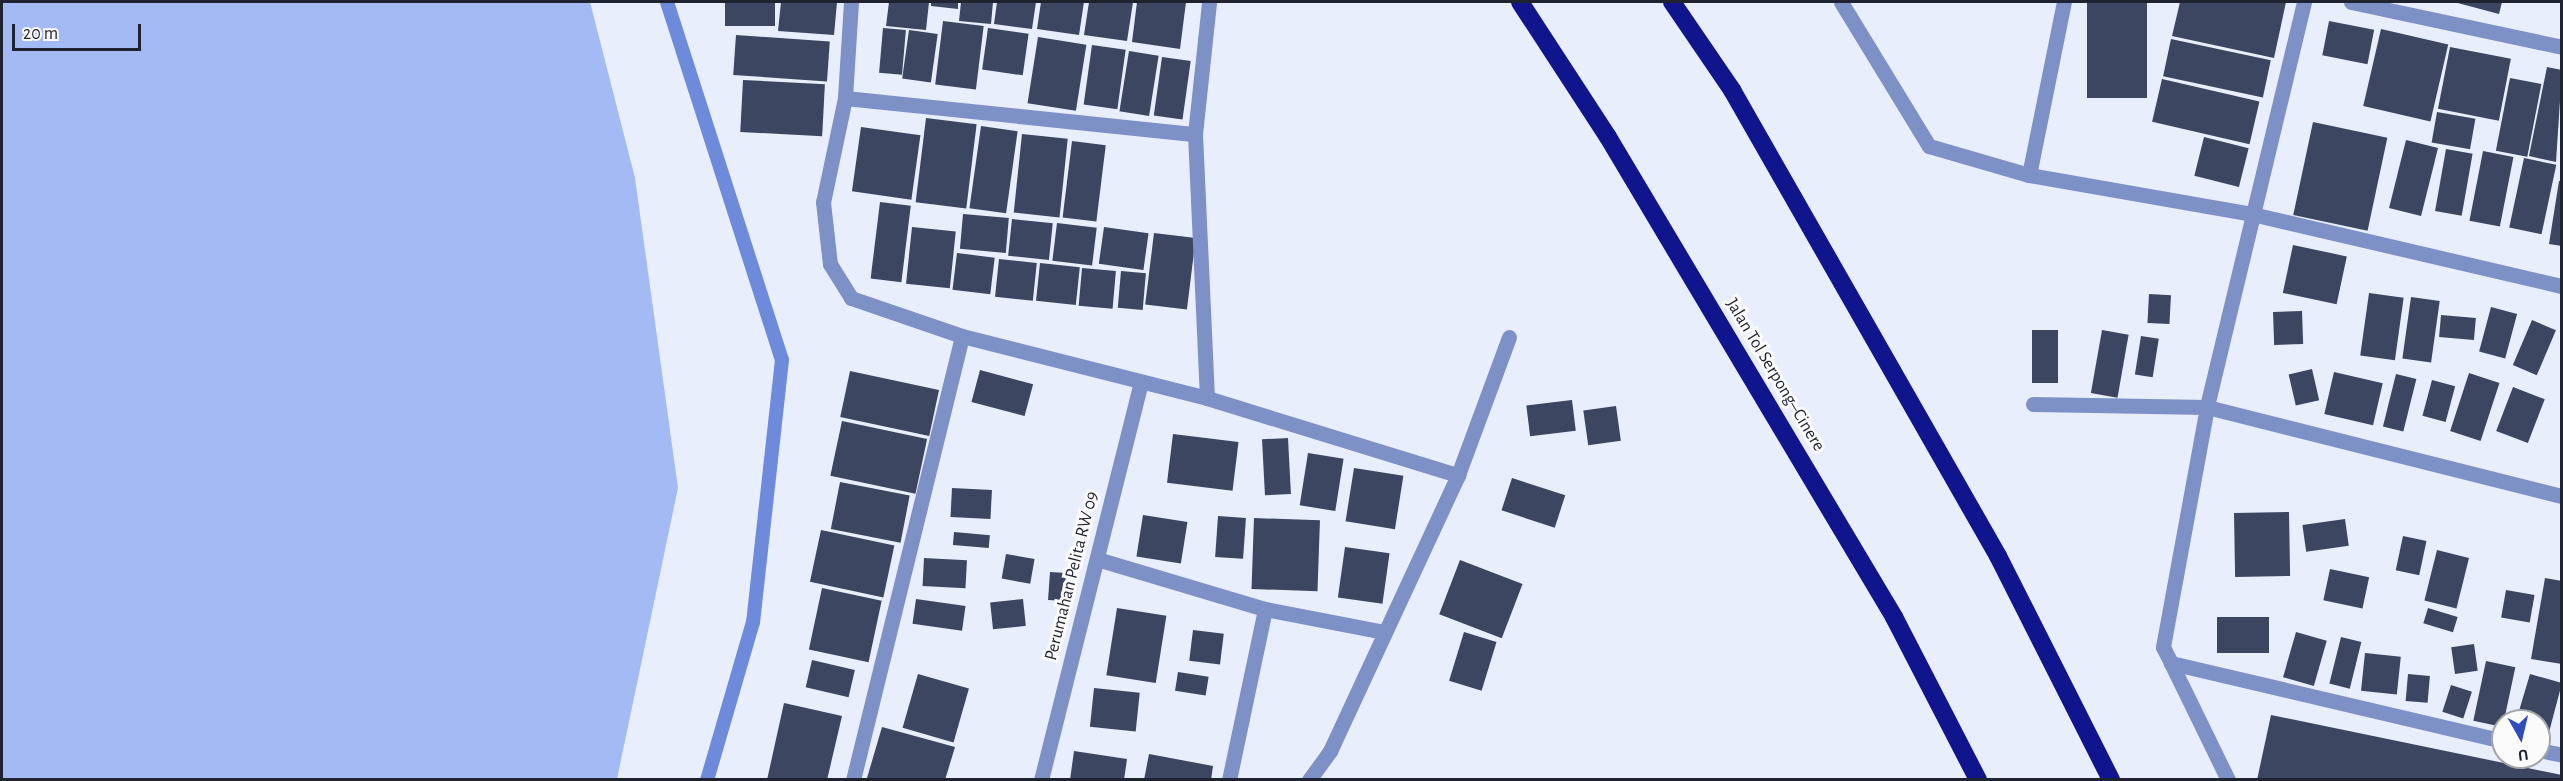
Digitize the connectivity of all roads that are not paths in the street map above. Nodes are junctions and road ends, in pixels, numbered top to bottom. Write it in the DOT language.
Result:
graph roads {
  1 [pos="851,2"];
  2 [pos="1209,2"];
  3 [pos="1520,2"];
  4 [pos="1672,2"];
  5 [pos="1841,2"];
  6 [pos="2064,2"];
  7 [pos="2304,2"];
  8 [pos="2350,2"];
  9 [pos="2562,47"];
  10 [pos="845,98"];
  11 [pos="1195,134"];
  12 [pos="2029,175"];
  13 [pos="2252,214"];
  14 [pos="2562,286"];
  15 [pos="962,336"];
  16 [pos="1509,337"];
  17 [pos="1141,382"];
  18 [pos="1207,398"];
  19 [pos="2033,404"];
  20 [pos="2206,407"];
  21 [pos="1458,475"];
  22 [pos="2562,496"];
  23 [pos="1097,559"];
  24 [pos="1265,609"];
  25 [pos="1385,632"];
  26 [pos="2171,663"];
  27 [pos="2491,738"];
  28 [pos="852,780"];
  29 [pos="1041,780"];
  30 [pos="1229,780"];
  31 [pos="1309,780"];
  32 [pos="1978,780"];
  33 [pos="2111,780"];
  34 [pos="2228,780"];
  1 -- 10 [label="street"];
  2 -- 11 [label="street"];
  3 -- 32 [label="highway, Jalan Tol Serpong–Cinere"];
  4 -- 33 [label="highway"];
  5 -- 12 [label="street"];
  6 -- 12 [label="street"];
  7 -- 13 [label="street"];
  8 -- 9 [label="street"];
  10 -- 11 [label="street"];
  10 -- 15 [label="street"];
  11 -- 18 [label="street"];
  12 -- 13 [label="street"];
  13 -- 14 [label="street"];
  13 -- 20 [label="street"];
  15 -- 17 [label="street"];
  15 -- 28 [label="street"];
  16 -- 21 [label="street"];
  17 -- 18 [label="street"];
  17 -- 23 [label="street, Perumahan Pelita RW 09"];
  18 -- 21 [label="street"];
  19 -- 20 [label="street"];
  20 -- 22 [label="street"];
  20 -- 26 [label="street"];
  21 -- 25 [label="street"];
  23 -- 24 [label="street"];
  23 -- 29 [label="street, Perumahan Pelita RW 09"];
  24 -- 25 [label="street"];
  24 -- 30 [label="street"];
  25 -- 31 [label="street"];
  26 -- 27 [label="street"];
  26 -- 34 [label="street"];
}
